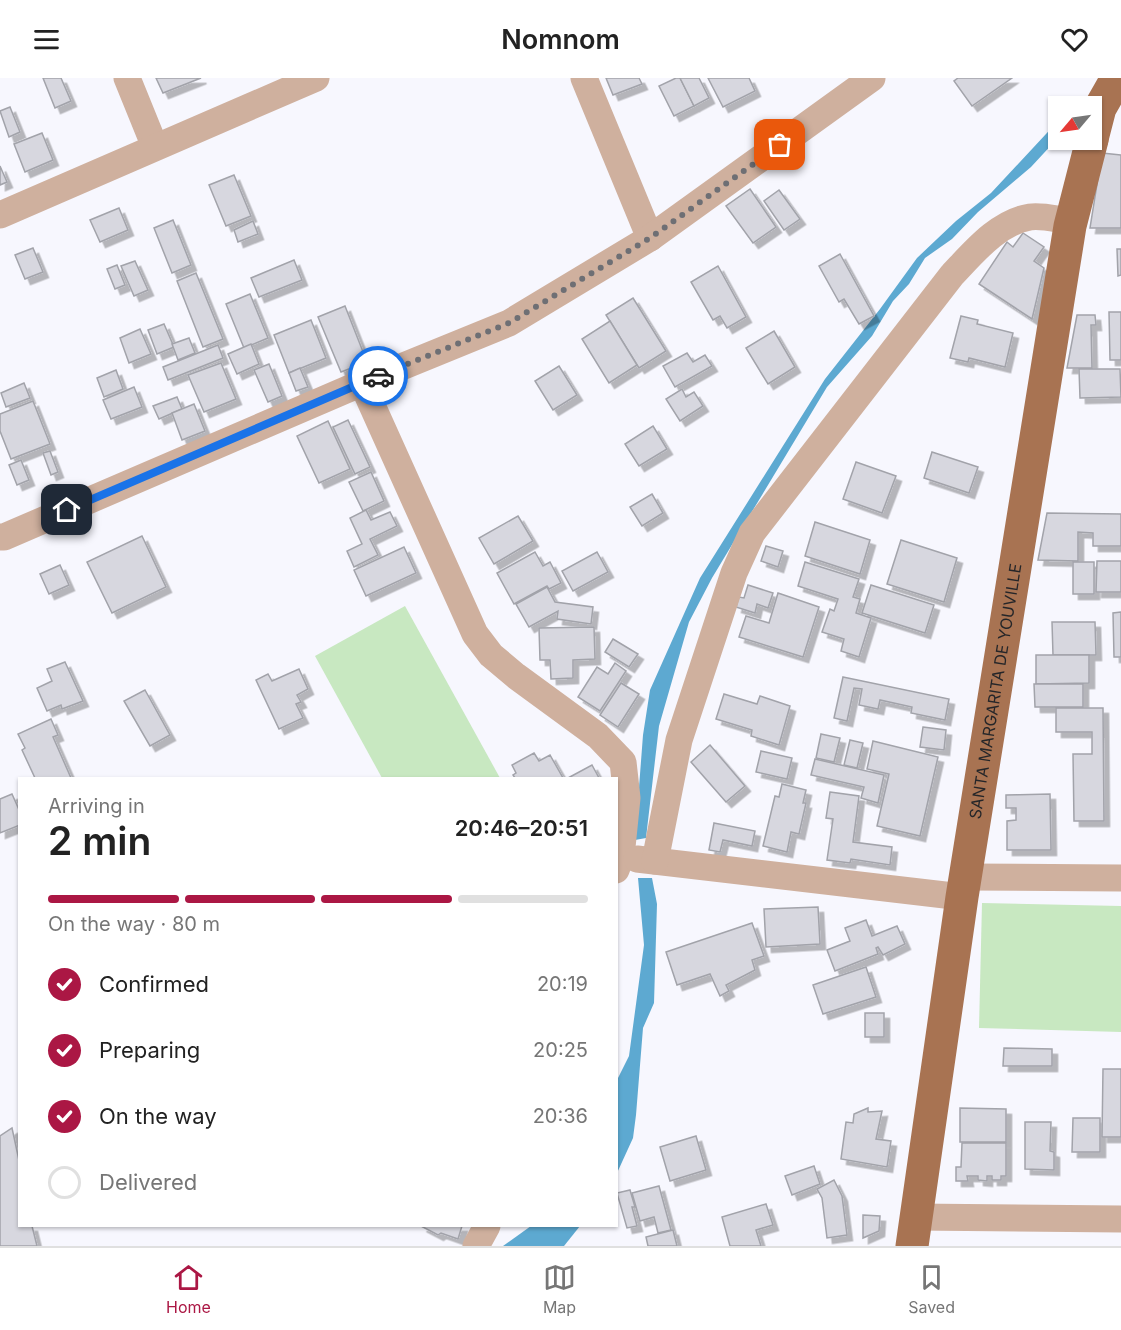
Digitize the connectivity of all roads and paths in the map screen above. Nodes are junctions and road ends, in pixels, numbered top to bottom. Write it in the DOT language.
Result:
graph roads {
  1 [pos="128,78"];
  2 [pos="316,78"];
  3 [pos="584,78"];
  4 [pos="872,78"];
  5 [pos="1119,78"];
  6 [pos="1102,105"];
  7 [pos="154,147"];
  8 [pos="1089,150"];
  9 [pos="0,215"];
  10 [pos="1072,221"];
  11 [pos="650,238"];
  12 [pos="362,383"];
  13 [pos="0,537"];
  14 [pos="655,861"];
  15 [pos="619,864"];
  16 [pos="1121,878"];
  17 [pos="964,887"];
  18 [pos="1121,1219"];
  19 [pos="486,1227"];
  20 [pos="913,1232"];
  21 [pos="476,1246"];
  1 -- 7 [label="street"];
  2 -- 7 [label="street"];
  3 -- 11 [label="street"];
  4 -- 11 [label="street"];
  5 -- 6 [label="main road, SANTA MARGARITA DE YOUVILLE"];
  7 -- 9 [label="street"];
  8 -- 10 [label="main road, SANTA MARGARITA DE YOUVILLE"];
  10 -- 14 [label="street"];
  10 -- 17 [label="main road, SANTA MARGARITA DE YOUVILLE"];
  11 -- 12 [label="street"];
  12 -- 13 [label="street"];
  12 -- 15 [label="street"];
  14 -- 15 [label="street"];
  14 -- 17 [label="street"];
  16 -- 17 [label="street"];
  17 -- 20 [label="main road, SANTA MARGARITA DE YOUVILLE"];
  18 -- 20 [label="street"];
  19 -- 21 [label="street"];
}
